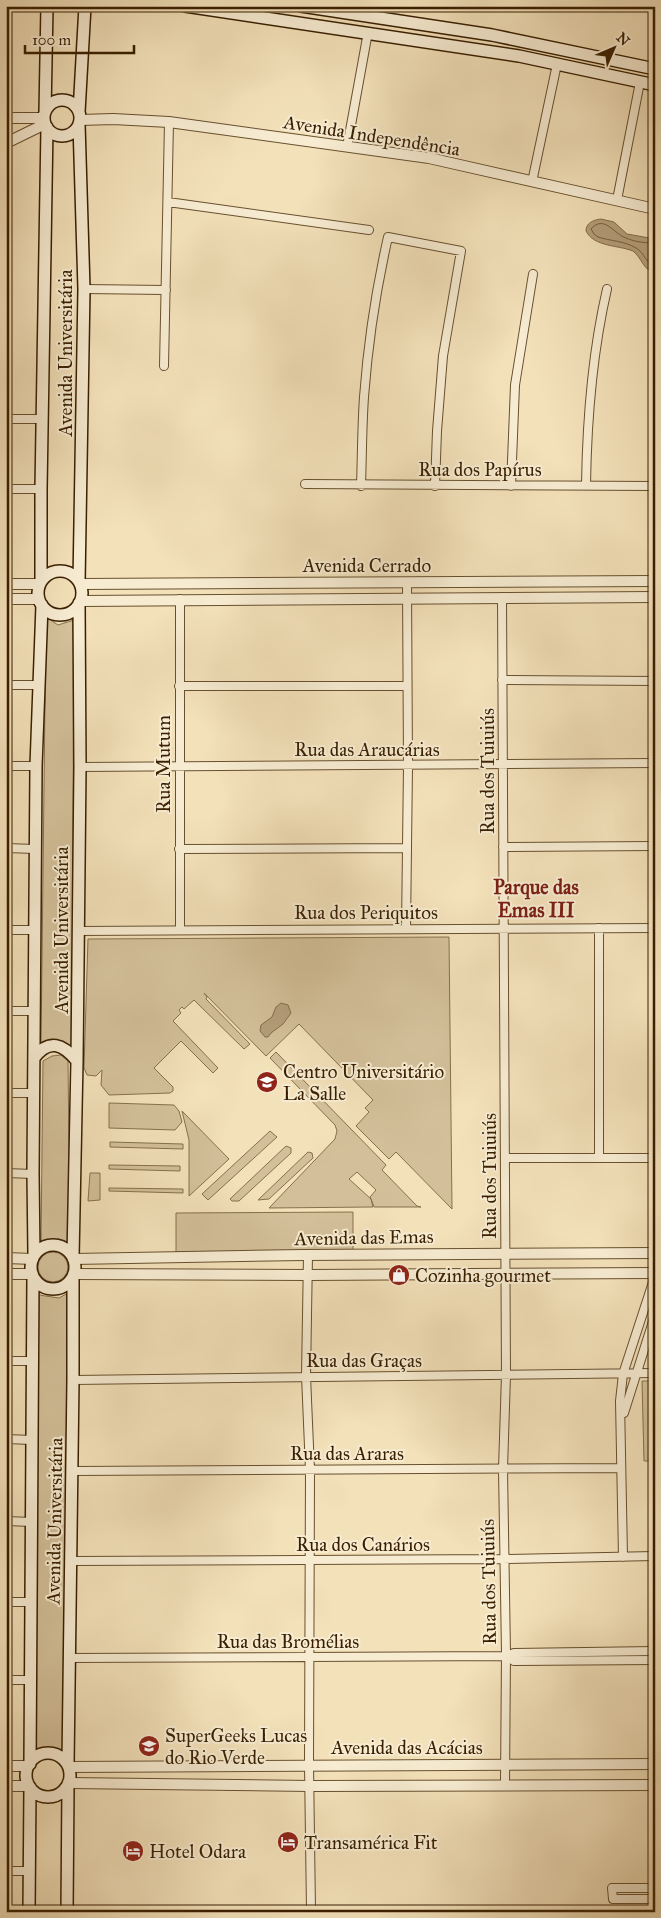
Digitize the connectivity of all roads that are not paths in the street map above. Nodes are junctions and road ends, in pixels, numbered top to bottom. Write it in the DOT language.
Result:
graph roads {
  1 [pos="47,6"];
  2 [pos="85,6"];
  3 [pos="185,6"];
  4 [pos="302,6"];
  5 [pos="368,32"];
  6 [pos="557,64"];
  7 [pos="655,69"];
  8 [pos="640,82"];
  9 [pos="655,85"];
  10 [pos="6,118"];
  11 [pos="79,119"];
  12 [pos="45,120"];
  13 [pos="168,122"];
  14 [pos="6,143"];
  15 [pos="347,147"];
  16 [pos="532,182"];
  17 [pos="617,200"];
  18 [pos="168,202"];
  19 [pos="655,209"];
  20 [pos="369,230"];
  21 [pos="533,274"];
  22 [pos="84,289"];
  23 [pos="607,289"];
  24 [pos="166,290"];
  25 [pos="164,366"];
  26 [pos="6,419"];
  27 [pos="42,419"];
  28 [pos="305,484"];
  29 [pos="586,485"];
  30 [pos="361,486"];
  31 [pos="435,486"];
  32 [pos="511,486"];
  33 [pos="655,486"];
  34 [pos="6,489"];
  35 [pos="40,489"];
  36 [pos="655,581"];
  37 [pos="40,582"];
  38 [pos="80,583"];
  39 [pos="407,583"];
  40 [pos="6,584"];
  41 [pos="655,597"];
  42 [pos="180,598"];
  43 [pos="407,598"];
  44 [pos="502,598"];
  45 [pos="6,599"];
  46 [pos="40,602"];
  47 [pos="80,602"];
  48 [pos="502,680"];
  49 [pos="655,682"];
  50 [pos="6,685"];
  51 [pos="38,685"];
  52 [pos="179,686"];
  53 [pos="407,686"];
  54 [pos="503,763"];
  55 [pos="655,763"];
  56 [pos="179,765"];
  57 [pos="6,766"];
  58 [pos="36,766"];
  59 [pos="408,766"];
  60 [pos="80,767"];
  61 [pos="655,846"];
  62 [pos="503,847"];
  63 [pos="6,848"];
  64 [pos="406,848"];
  65 [pos="36,849"];
  66 [pos="178,849"];
  67 [pos="406,928"];
  68 [pos="598,928"];
  69 [pos="655,928"];
  70 [pos="6,930"];
  71 [pos="35,930"];
  72 [pos="180,930"];
  73 [pos="503,930"];
  74 [pos="78,931"];
  75 [pos="6,1011"];
  76 [pos="34,1011"];
  77 [pos="34,1058"];
  78 [pos="77,1060"];
  79 [pos="6,1093"];
  80 [pos="34,1093"];
  81 [pos="505,1158"];
  82 [pos="599,1158"];
  83 [pos="655,1158"];
  84 [pos="6,1173"];
  85 [pos="33,1174"];
  86 [pos="655,1253"];
  87 [pos="505,1254"];
  88 [pos="308,1256"];
  89 [pos="34,1257"];
  90 [pos="6,1258"];
  91 [pos="73,1258"];
  92 [pos="6,1274"];
  93 [pos="505,1274"];
  94 [pos="655,1274"];
  95 [pos="73,1275"];
  96 [pos="308,1275"];
  97 [pos="33,1276"];
  98 [pos="655,1315"];
  99 [pos="6,1360"];
  100 [pos="33,1361"];
  101 [pos="655,1373"];
  102 [pos="623,1374"];
  103 [pos="636,1374"];
  104 [pos="506,1375"];
  105 [pos="306,1376"];
  106 [pos="73,1380"];
  107 [pos="621,1423"];
  108 [pos="6,1439"];
  109 [pos="32,1440"];
  110 [pos="621,1468"];
  111 [pos="503,1469"];
  112 [pos="310,1470"];
  113 [pos="72,1471"];
  114 [pos="6,1522"];
  115 [pos="32,1522"];
  116 [pos="655,1556"];
  117 [pos="623,1557"];
  118 [pos="503,1559"];
  119 [pos="71,1561"];
  120 [pos="310,1561"];
  121 [pos="6,1602"];
  122 [pos="31,1602"];
  123 [pos="655,1651"];
  124 [pos="506,1656"];
  125 [pos="309,1657"];
  126 [pos="69,1658"];
  127 [pos="655,1660"];
  128 [pos="6,1680"];
  129 [pos="30,1680"];
  130 [pos="309,1764"];
  131 [pos="504,1764"];
  132 [pos="655,1764"];
  133 [pos="29,1765"];
  134 [pos="6,1766"];
  135 [pos="68,1766"];
  136 [pos="68,1784"];
  137 [pos="504,1785"];
  138 [pos="655,1785"];
  139 [pos="6,1786"];
  140 [pos="310,1786"];
  141 [pos="30,1787"];
  142 [pos="6,1871"];
  143 [pos="29,1871"];
  144 [pos="655,1888"];
  145 [pos="655,1899"];
  146 [pos="311,1910"];
  147 [pos="29,1912"];
  148 [pos="67,1912"];
  1 -- 12 [label="main road, Avenida Universitária"];
  2 -- 11 [label="main road, Avenida Universitária"];
  3 -- 5 [label="main road"];
  4 -- 7 [label="main road"];
  5 -- 6 [label="main road"];
  5 -- 15 [label="street"];
  6 -- 8 [label="main road"];
  6 -- 16 [label="street"];
  8 -- 9 [label="main road"];
  8 -- 17 [label="street"];
  10 -- 12 [label="street"];
  11 -- 12 [label="main road"];
  11 -- 12 [label="main road"];
  11 -- 13 [label="street, Avenida Independência"];
  11 -- 22 [label="main road, Avenida Universitária"];
  12 -- 14 [label="street"];
  12 -- 27 [label="main road, Avenida Universitária"];
  13 -- 15 [label="street, Avenida Independência"];
  13 -- 18 [label="street"];
  15 -- 16 [label="street, Avenida Independência"];
  16 -- 17 [label="street, Avenida Independência"];
  17 -- 19 [label="street, Avenida Independência"];
  18 -- 20 [label="street"];
  18 -- 24 [label="street"];
  21 -- 32 [label="street"];
  22 -- 24 [label="street"];
  22 -- 38 [label="main road, Avenida Universitária"];
  23 -- 29 [label="street"];
  24 -- 25 [label="street"];
  26 -- 27 [label="street"];
  27 -- 35 [label="main road, Avenida Universitária"];
  28 -- 30 [label="street, Rua dos Papírus"];
  29 -- 32 [label="street, Rua dos Papírus"];
  29 -- 33 [label="street, Rua dos Papírus"];
  30 -- 31 [label="street, Rua dos Papírus"];
  30 -- 31 [label="street"];
  31 -- 32 [label="street, Rua dos Papírus"];
  34 -- 35 [label="street"];
  35 -- 37 [label="main road, Avenida Universitária"];
  36 -- 39 [label="street, Avenida Cerrado"];
  37 -- 38 [label="main road"];
  37 -- 40 [label="street"];
  37 -- 46 [label="main road"];
  38 -- 39 [label="street, Avenida Cerrado"];
  38 -- 47 [label="main road"];
  39 -- 43 [label="street"];
  41 -- 44 [label="street, Avenida Cerrado"];
  42 -- 43 [label="street, Avenida Cerrado"];
  42 -- 47 [label="street, Avenida Cerrado"];
  42 -- 52 [label="street, Rua Mutum"];
  43 -- 44 [label="street, Avenida Cerrado"];
  43 -- 53 [label="street"];
  44 -- 48 [label="street, Rua dos Tuiuiús"];
  45 -- 46 [label="street"];
  46 -- 47 [label="main road"];
  46 -- 51 [label="main road, Avenida Universitária"];
  47 -- 60 [label="main road, Avenida Universitária"];
  48 -- 49 [label="street"];
  48 -- 54 [label="street, Rua dos Tuiuiús"];
  50 -- 51 [label="street"];
  51 -- 58 [label="main road, Avenida Universitária"];
  52 -- 53 [label="street"];
  52 -- 56 [label="street, Rua Mutum"];
  53 -- 59 [label="street"];
  54 -- 55 [label="street, Rua das Araucárias"];
  54 -- 59 [label="street, Rua das Araucárias"];
  54 -- 62 [label="street, Rua dos Tuiuiús"];
  56 -- 59 [label="street, Rua das Araucárias"];
  56 -- 60 [label="street, Rua das Araucárias"];
  56 -- 66 [label="street, Rua Mutum"];
  57 -- 58 [label="street"];
  58 -- 65 [label="main road, Avenida Universitária"];
  59 -- 64 [label="street"];
  60 -- 74 [label="main road, Avenida Universitária"];
  61 -- 62 [label="street"];
  62 -- 73 [label="street, Rua dos Tuiuiús"];
  63 -- 65 [label="street"];
  64 -- 66 [label="street"];
  64 -- 67 [label="street"];
  65 -- 71 [label="main road, Avenida Universitária"];
  66 -- 72 [label="street, Rua Mutum"];
  67 -- 72 [label="street, Rua dos Periquitos"];
  67 -- 73 [label="street, Rua dos Periquitos"];
  68 -- 69 [label="street, Rua dos Periquitos"];
  68 -- 73 [label="street, Rua dos Periquitos"];
  68 -- 82 [label="street"];
  70 -- 71 [label="street"];
  71 -- 76 [label="main road, Avenida Universitária"];
  72 -- 74 [label="street, Rua dos Periquitos"];
  73 -- 81 [label="street, Rua dos Tuiuiús"];
  74 -- 78 [label="main road, Avenida Universitária"];
  75 -- 76 [label="street"];
  76 -- 77 [label="main road, Avenida Universitária"];
  77 -- 78 [label="main road"];
  77 -- 80 [label="main road, Avenida Universitária"];
  78 -- 91 [label="main road, Avenida Universitária"];
  79 -- 80 [label="street"];
  80 -- 85 [label="main road, Avenida Universitária"];
  81 -- 82 [label="street"];
  81 -- 87 [label="street, Rua dos Tuiuiús"];
  82 -- 83 [label="street"];
  84 -- 85 [label="street"];
  85 -- 89 [label="main road, Avenida Universitária"];
  86 -- 87 [label="street, Avenida das Emas"];
  87 -- 88 [label="street, Avenida das Emas"];
  87 -- 93 [label="street, Rua dos Tuiuiús"];
  88 -- 91 [label="street, Avenida das Emas"];
  88 -- 96 [label="street"];
  89 -- 90 [label="street"];
  89 -- 91 [label="main road"];
  89 -- 97 [label="main road"];
  91 -- 95 [label="main road"];
  92 -- 97 [label="street"];
  93 -- 94 [label="street, Avenida das Emas"];
  93 -- 96 [label="street, Avenida das Emas"];
  93 -- 104 [label="street, Rua dos Tuiuiús"];
  94 -- 102 [label="street"];
  95 -- 96 [label="street, Avenida das Emas"];
  95 -- 97 [label="main road"];
  95 -- 106 [label="main road, Avenida Universitária"];
  96 -- 105 [label="street"];
  97 -- 100 [label="main road, Avenida Universitária"];
  98 -- 103 [label="street"];
  99 -- 100 [label="street"];
  100 -- 109 [label="main road, Avenida Universitária"];
  101 -- 103 [label="street, Rua das Graças"];
  102 -- 103 [label="street, Rua das Graças"];
  102 -- 104 [label="street, Rua das Graças"];
  102 -- 107 [label="street"];
  103 -- 107 [label="street"];
  104 -- 105 [label="street, Rua das Graças"];
  104 -- 111 [label="street, Rua dos Tuiuiús"];
  105 -- 106 [label="street, Rua das Graças"];
  105 -- 112 [label="street"];
  106 -- 113 [label="main road, Avenida Universitária"];
  107 -- 110 [label="street"];
  108 -- 109 [label="street"];
  109 -- 115 [label="main road, Avenida Universitária"];
  110 -- 111 [label="street, Rua das Araras"];
  110 -- 117 [label="street"];
  111 -- 112 [label="street, Rua das Araras"];
  111 -- 118 [label="street, Rua dos Tuiuiús"];
  112 -- 113 [label="street, Rua das Araras"];
  112 -- 120 [label="street"];
  113 -- 119 [label="main road, Avenida Universitária"];
  114 -- 115 [label="street"];
  115 -- 122 [label="main road, Avenida Universitária"];
  116 -- 117 [label="street, Rua dos Canários"];
  117 -- 118 [label="street, Rua dos Canários"];
  118 -- 120 [label="street, Rua dos Canários"];
  118 -- 124 [label="street, Rua dos Tuiuiús"];
  119 -- 120 [label="street, Rua dos Canários"];
  119 -- 126 [label="main road, Avenida Universitária"];
  120 -- 125 [label="street"];
  121 -- 122 [label="street"];
  122 -- 129 [label="main road, Avenida Universitária"];
  123 -- 124 [label="street, Rua das Bromélias"];
  124 -- 125 [label="street, Rua das Bromélias"];
  124 -- 127 [label="street, Rua das Bromélias"];
  124 -- 131 [label="street, Rua dos Tuiuiús"];
  125 -- 126 [label="street, Rua das Bromélias"];
  125 -- 130 [label="street"];
  126 -- 135 [label="main road, Avenida Universitária"];
  128 -- 129 [label="street"];
  129 -- 133 [label="main road, Avenida Universitária"];
  130 -- 131 [label="street, Avenida das Acácias"];
  130 -- 135 [label="street, Avenida das Acácias"];
  130 -- 140 [label="street"];
  131 -- 132 [label="street, Avenida das Acácias"];
  131 -- 137 [label="street, Rua dos Tuiuiús"];
  133 -- 134 [label="street"];
  133 -- 135 [label="main road"];
  133 -- 141 [label="main road"];
  135 -- 136 [label="main road"];
  136 -- 140 [label="street, Avenida das Acácias"];
  136 -- 141 [label="main road"];
  136 -- 148 [label="main road"];
  137 -- 138 [label="street, Avenida das Acácias"];
  137 -- 140 [label="street, Avenida das Acácias"];
  139 -- 141 [label="street"];
  140 -- 146 [label="street"];
  141 -- 143 [label="main road"];
  142 -- 143 [label="street"];
  143 -- 147 [label="main road"];
  144 -- 145 [label="street"];
}
